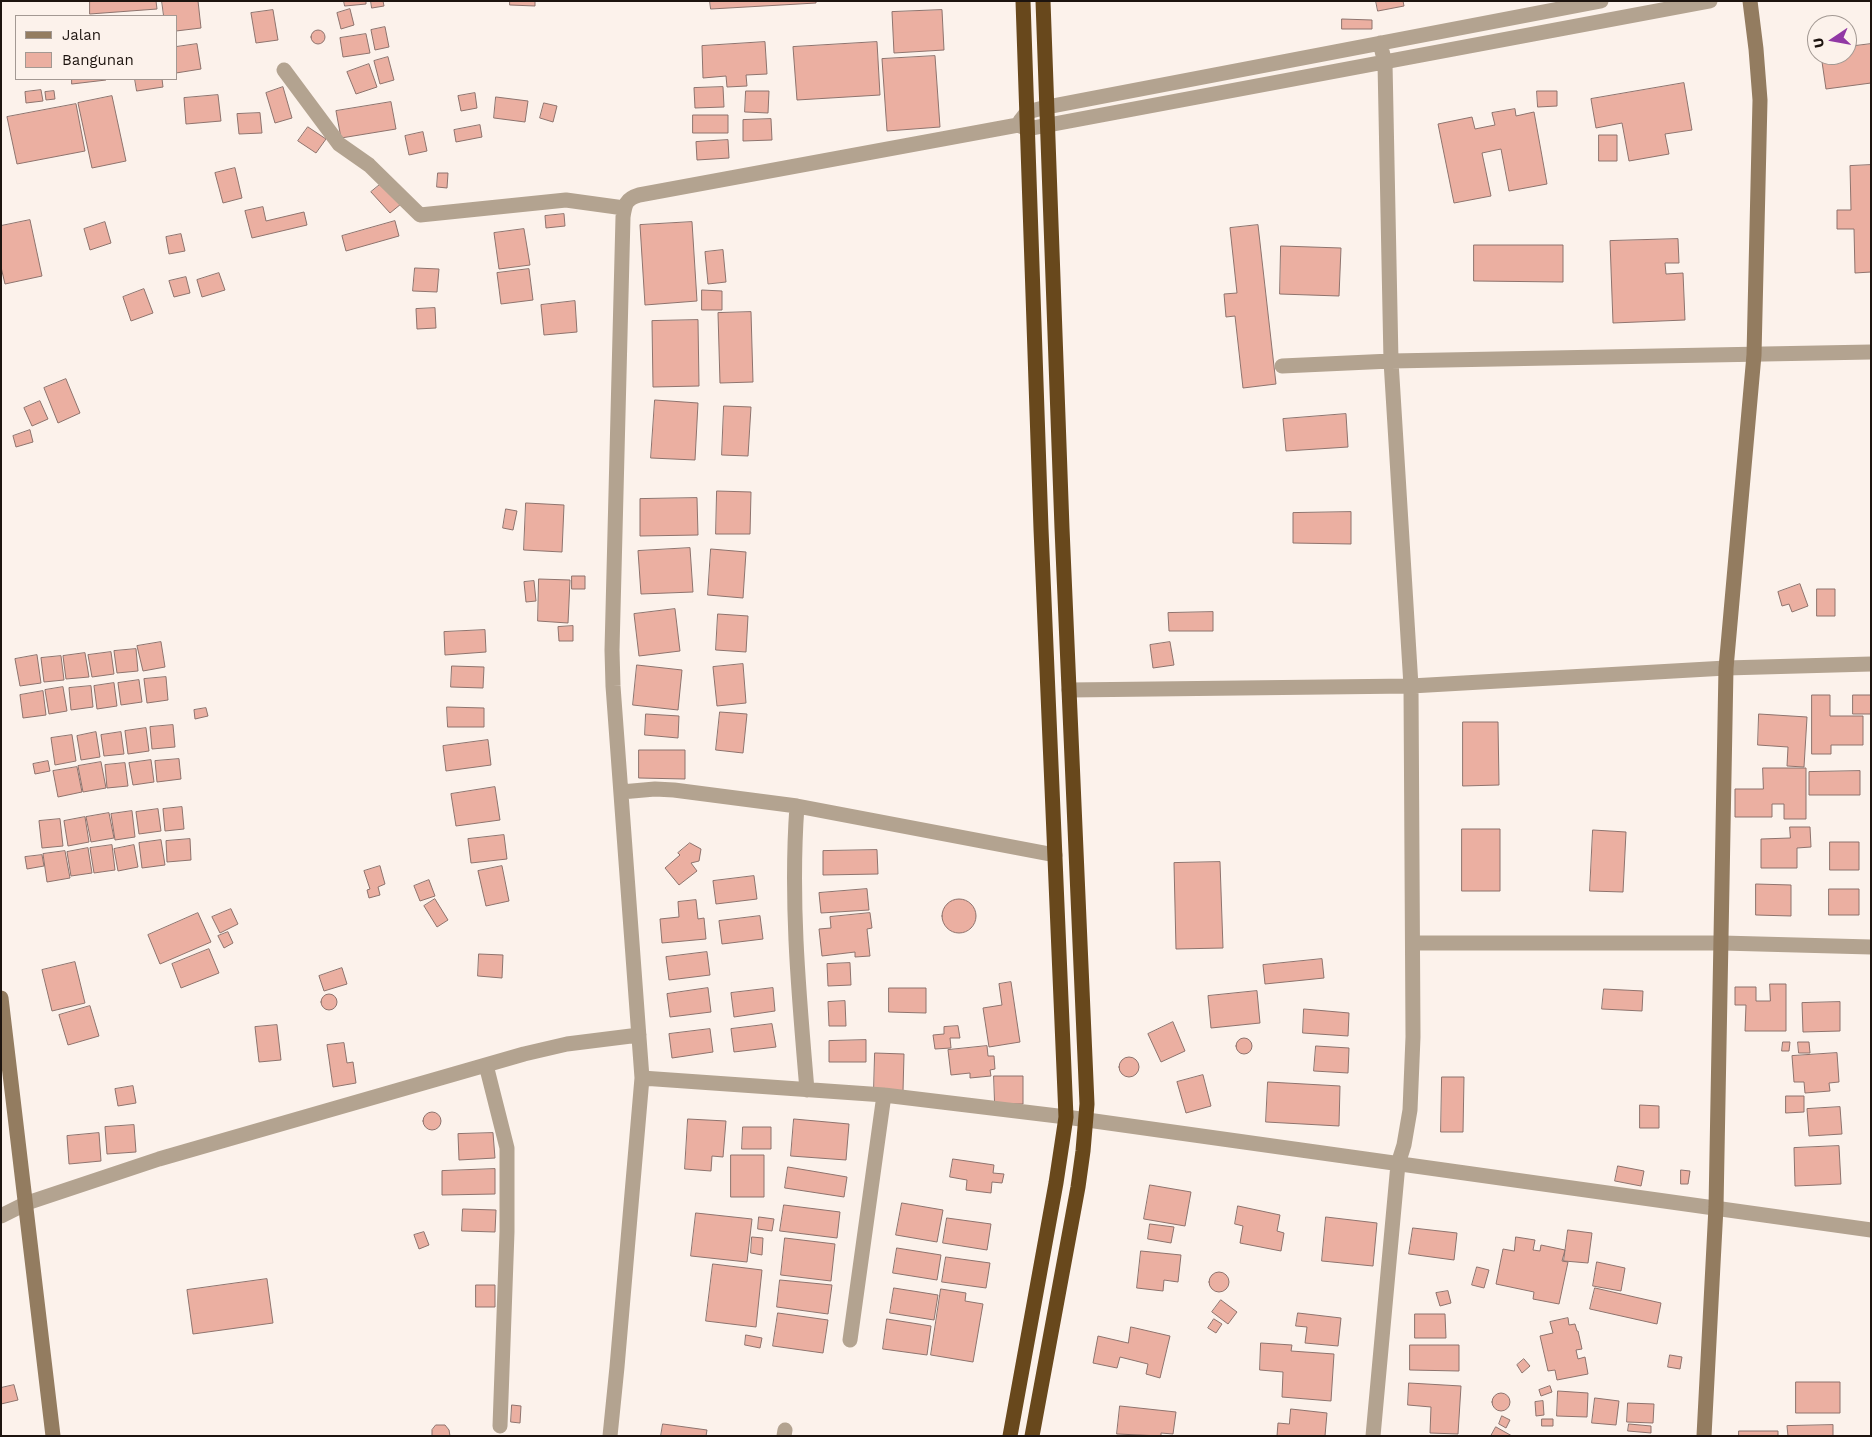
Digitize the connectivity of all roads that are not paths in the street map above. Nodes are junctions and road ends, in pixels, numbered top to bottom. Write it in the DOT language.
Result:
graph roads {
  1 [pos="1023,1"];
  2 [pos="1044,1"];
  3 [pos="1601,1"];
  4 [pos="1710,1"];
  5 [pos="1750,1"];
  6 [pos="1380,43"];
  7 [pos="1385,63"];
  8 [pos="284,70"];
  9 [pos="1047,107"];
  10 [pos="1024,122"];
  11 [pos="1049,125"];
  12 [pos="624,208"];
  13 [pos="1871,352"];
  14 [pos="1754,355"];
  15 [pos="1391,362"];
  16 [pos="1282,366"];
  17 [pos="1871,664"];
  18 [pos="1726,668"];
  19 [pos="1410,686"];
  20 [pos="1069,690"];
  21 [pos="621,792"];
  22 [pos="796,806"];
  23 [pos="1055,855"];
  24 [pos="1414,943"];
  25 [pos="1722,943"];
  26 [pos="1871,947"];
  27 [pos="1,998"];
  28 [pos="638,1035"];
  29 [pos="486,1064"];
  30 [pos="642,1078"];
  31 [pos="807,1090"];
  32 [pos="884,1095"];
  33 [pos="1066,1118"];
  34 [pos="1086,1120"];
  35 [pos="1398,1164"];
  36 [pos="27,1203"];
  37 [pos="1716,1208"];
  38 [pos="1,1216"];
  39 [pos="1871,1230"];
  40 [pos="850,1340"];
  41 [pos="500,1426"];
  42 [pos="53,1436"];
  43 [pos="610,1436"];
  44 [pos="1010,1436"];
  45 [pos="1032,1436"];
  46 [pos="1373,1436"];
  47 [pos="1704,1436"];
  1 -- 10 [label="highway"];
  2 -- 9 [label="highway"];
  3 -- 6 [label="street"];
  4 -- 7 [label="street"];
  5 -- 14 [label="street"];
  6 -- 7 [label="street"];
  6 -- 9 [label="street"];
  7 -- 11 [label="street"];
  7 -- 15 [label="street"];
  8 -- 12 [label="street"];
  9 -- 10 [label="street"];
  9 -- 11 [label="highway"];
  10 -- 11 [label="street"];
  10 -- 12 [label="street"];
  10 -- 23 [label="highway"];
  11 -- 20 [label="highway"];
  12 -- 21 [label="street"];
  13 -- 14 [label="street"];
  14 -- 15 [label="street"];
  14 -- 18 [label="street"];
  15 -- 16 [label="street"];
  15 -- 19 [label="street"];
  17 -- 18 [label="street"];
  18 -- 19 [label="street"];
  18 -- 25 [label="street"];
  19 -- 20 [label="street"];
  19 -- 24 [label="street"];
  20 -- 34 [label="highway"];
  21 -- 22 [label="street"];
  21 -- 28 [label="street"];
  22 -- 23 [label="street"];
  22 -- 31 [label="street"];
  23 -- 33 [label="highway"];
  24 -- 25 [label="street"];
  24 -- 35 [label="street"];
  25 -- 26 [label="street"];
  25 -- 37 [label="street"];
  27 -- 36 [label="street"];
  28 -- 29 [label="street"];
  28 -- 30 [label="street"];
  29 -- 36 [label="street"];
  29 -- 41 [label="street"];
  30 -- 31 [label="street"];
  30 -- 43 [label="street"];
  31 -- 32 [label="street"];
  32 -- 33 [label="street"];
  32 -- 40 [label="street"];
  33 -- 34 [label="street"];
  33 -- 44 [label="highway"];
  34 -- 35 [label="street"];
  34 -- 45 [label="highway"];
  35 -- 37 [label="street"];
  35 -- 46 [label="street"];
  36 -- 38 [label="street"];
  36 -- 42 [label="street"];
  37 -- 39 [label="street"];
  37 -- 47 [label="street"];
}
